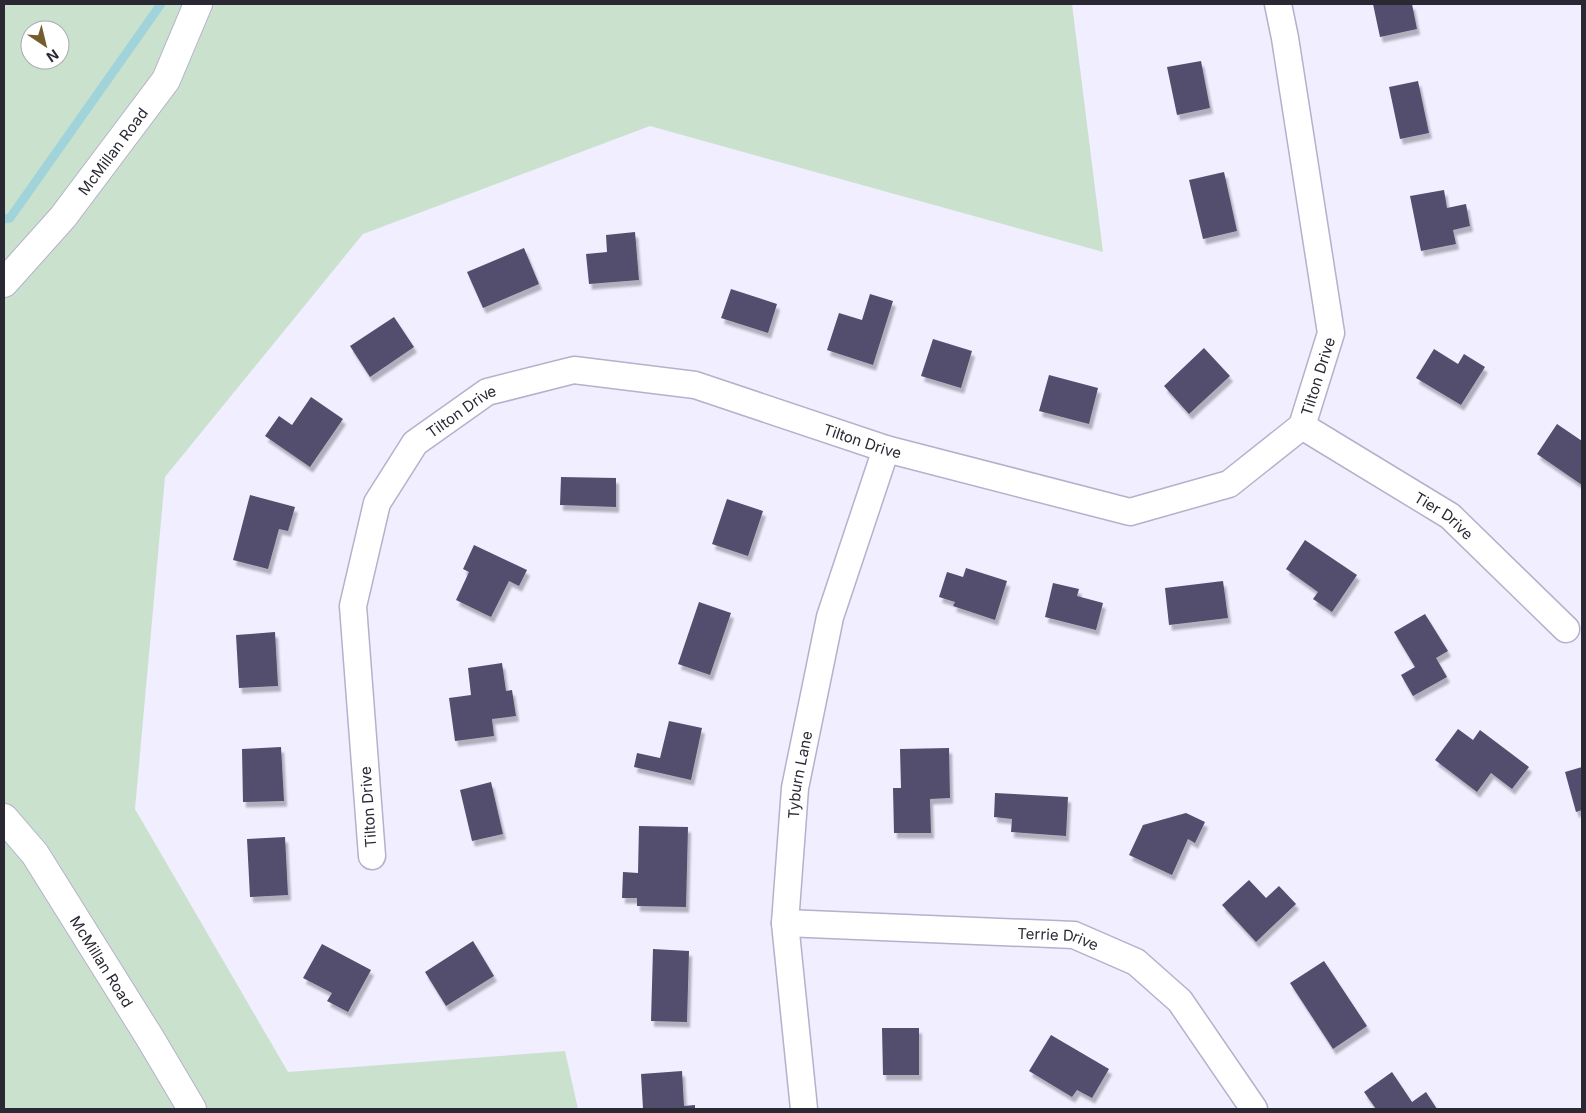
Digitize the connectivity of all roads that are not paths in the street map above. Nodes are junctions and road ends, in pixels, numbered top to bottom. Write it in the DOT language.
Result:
graph roads {
  1 [pos="198,4"];
  2 [pos="1278,4"];
  3 [pos="4,283"];
  4 [pos="1302,426"];
  5 [pos="886,449"];
  6 [pos="1566,629"];
  7 [pos="4,818"];
  8 [pos="372,856"];
  9 [pos="785,924"];
  10 [pos="192,1109"];
  11 [pos="804,1109"];
  12 [pos="1254,1109"];
  1 -- 3 [label="street, McMillan Road"];
  2 -- 4 [label="street, Tilton Drive"];
  4 -- 5 [label="street, Tilton Drive"];
  4 -- 6 [label="street, Tier Drive"];
  5 -- 8 [label="street, Tilton Drive"];
  5 -- 9 [label="street, Tyburn Lane"];
  7 -- 10 [label="street, McMillan Road"];
  9 -- 11 [label="street, Tyburn Lane"];
  9 -- 12 [label="street, Terrie Drive"];
}
